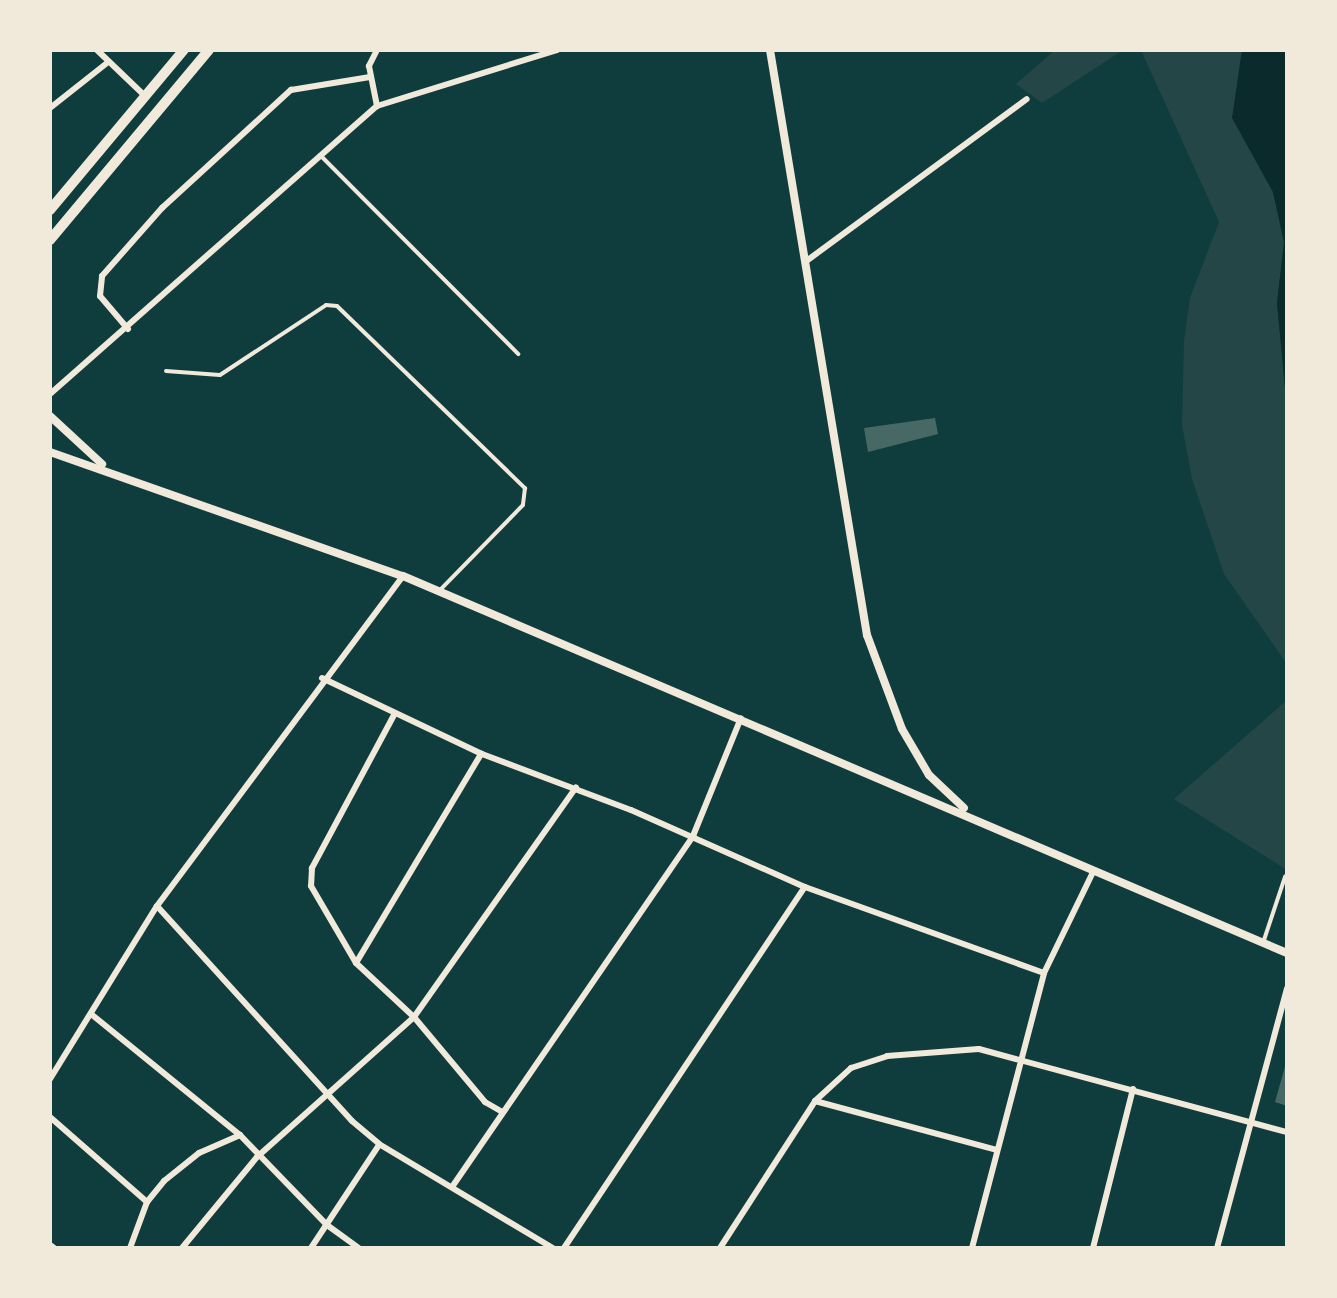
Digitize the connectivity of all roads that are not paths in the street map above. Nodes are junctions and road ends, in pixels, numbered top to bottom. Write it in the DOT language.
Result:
graph roads {
  1 [pos="96,50"];
  2 [pos="184,50"];
  3 [pos="209,50"];
  4 [pos="377,50"];
  5 [pos="557,50"];
  6 [pos="770,50"];
  7 [pos="107,63"];
  8 [pos="370,77"];
  9 [pos="145,96"];
  10 [pos="1027,98"];
  11 [pos="378,106"];
  12 [pos="50,108"];
  13 [pos="320,156"];
  14 [pos="50,210"];
  15 [pos="50,240"];
  16 [pos="804,262"];
  17 [pos="128,329"];
  18 [pos="518,354"];
  19 [pos="166,371"];
  20 [pos="50,394"];
  21 [pos="50,416"];
  22 [pos="50,452"];
  23 [pos="106,467"];
  24 [pos="403,576"];
  25 [pos="439,591"];
  26 [pos="322,678"];
  27 [pos="394,714"];
  28 [pos="741,718"];
  29 [pos="482,754"];
  30 [pos="576,788"];
  31 [pos="967,811"];
  32 [pos="693,836"];
  33 [pos="1093,872"];
  34 [pos="1285,877"];
  35 [pos="805,887"];
  36 [pos="157,906"];
  37 [pos="1263,943"];
  38 [pos="1287,953"];
  39 [pos="356,963"];
  40 [pos="1044,974"];
  41 [pos="1287,988"];
  42 [pos="91,1014"];
  43 [pos="414,1017"];
  44 [pos="1020,1059"];
  45 [pos="50,1079"];
  46 [pos="1134,1088"];
  47 [pos="329,1094"];
  48 [pos="815,1101"];
  49 [pos="502,1112"];
  50 [pos="50,1116"];
  51 [pos="1251,1123"];
  52 [pos="1287,1132"];
  53 [pos="240,1135"];
  54 [pos="379,1144"];
  55 [pos="997,1150"];
  56 [pos="257,1156"];
  57 [pos="452,1187"];
  58 [pos="147,1202"];
  59 [pos="327,1225"];
  60 [pos="130,1248"];
  61 [pos="182,1248"];
  62 [pos="311,1248"];
  63 [pos="359,1248"];
  64 [pos="553,1248"];
  65 [pos="564,1248"];
  66 [pos="720,1248"];
  67 [pos="972,1248"];
  68 [pos="1093,1248"];
  69 [pos="1217,1248"];
  1 -- 7 [label="street"];
  2 -- 9 [label="main road"];
  3 -- 15 [label="main road"];
  4 -- 8 [label="street"];
  5 -- 11 [label="street"];
  6 -- 16 [label="street"];
  7 -- 9 [label="street"];
  7 -- 12 [label="street"];
  8 -- 11 [label="street"];
  8 -- 17 [label="street"];
  9 -- 14 [label="main road"];
  10 -- 16 [label="street"];
  11 -- 13 [label="street"];
  13 -- 17 [label="street"];
  13 -- 18 [label="lane"];
  16 -- 31 [label="street"];
  17 -- 20 [label="street"];
  19 -- 25 [label="lane"];
  21 -- 23 [label="street"];
  22 -- 23 [label="street"];
  23 -- 24 [label="street"];
  24 -- 25 [label="street"];
  24 -- 26 [label="street"];
  25 -- 28 [label="street"];
  26 -- 27 [label="street"];
  26 -- 36 [label="street"];
  27 -- 29 [label="street"];
  27 -- 39 [label="street"];
  28 -- 31 [label="street"];
  28 -- 32 [label="street"];
  29 -- 30 [label="street"];
  29 -- 39 [label="street"];
  30 -- 32 [label="street"];
  30 -- 43 [label="street"];
  31 -- 33 [label="street"];
  32 -- 35 [label="street"];
  32 -- 49 [label="street"];
  33 -- 37 [label="street"];
  33 -- 40 [label="street"];
  34 -- 37 [label="lane"];
  35 -- 40 [label="street"];
  35 -- 65 [label="street"];
  36 -- 42 [label="street"];
  36 -- 47 [label="street"];
  37 -- 38 [label="street"];
  39 -- 43 [label="street"];
  40 -- 44 [label="street"];
  41 -- 51 [label="street"];
  42 -- 45 [label="street"];
  42 -- 53 [label="street"];
  43 -- 47 [label="street"];
  43 -- 49 [label="street"];
  44 -- 46 [label="street"];
  44 -- 48 [label="street"];
  44 -- 55 [label="street"];
  46 -- 51 [label="street"];
  46 -- 68 [label="street"];
  47 -- 54 [label="street"];
  47 -- 56 [label="street"];
  48 -- 55 [label="street"];
  48 -- 66 [label="street"];
  49 -- 57 [label="street"];
  50 -- 58 [label="street"];
  51 -- 52 [label="street"];
  51 -- 69 [label="street"];
  53 -- 56 [label="street"];
  53 -- 58 [label="street"];
  54 -- 57 [label="street"];
  54 -- 59 [label="street"];
  55 -- 67 [label="street"];
  56 -- 59 [label="street"];
  56 -- 61 [label="street"];
  57 -- 64 [label="street"];
  58 -- 60 [label="street"];
  59 -- 62 [label="street"];
  59 -- 63 [label="street"];
}
